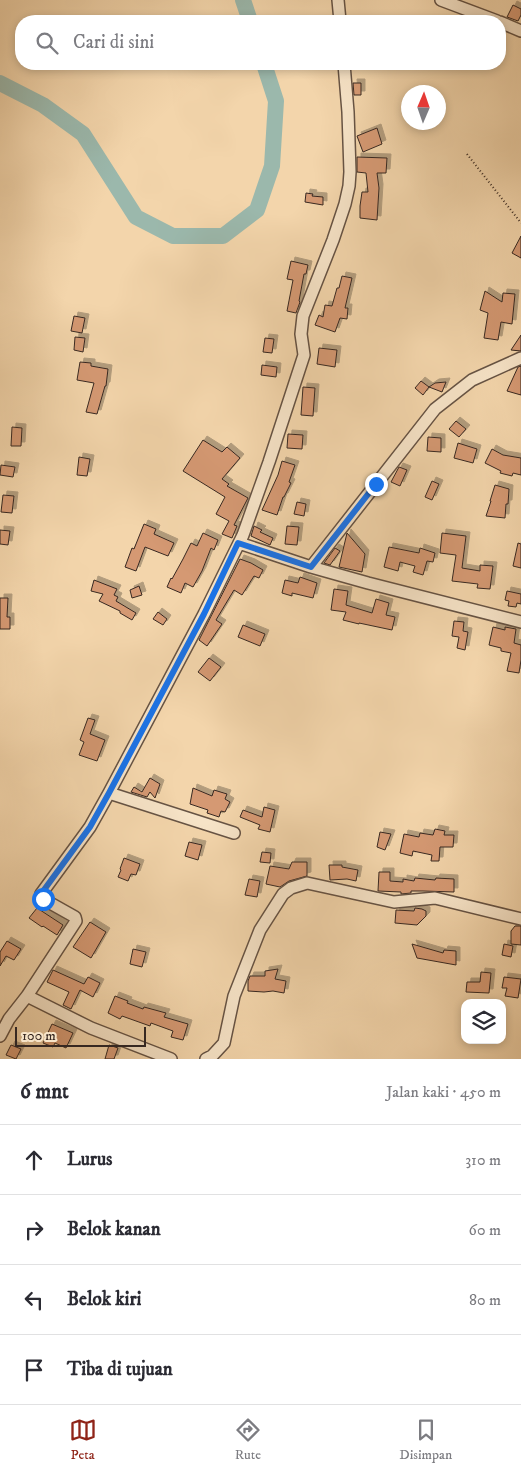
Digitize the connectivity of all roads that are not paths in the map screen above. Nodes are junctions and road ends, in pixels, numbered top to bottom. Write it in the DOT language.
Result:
graph roads {
  1 [pos="338,0"];
  2 [pos="441,0"];
  3 [pos="339,15"];
  4 [pos="480,15"];
  5 [pos="506,25"];
  6 [pos="521,30"];
  7 [pos="344,70"];
  8 [pos="521,358"];
  9 [pos="238,543"];
  10 [pos="311,567"];
  11 [pos="521,622"];
  12 [pos="109,793"];
  13 [pos="234,833"];
  14 [pos="521,919"];
  15 [pos="27,996"];
  16 [pos="0,1036"];
  17 [pos="171,1059"];
  18 [pos="206,1059"];
  1 -- 3 [label="street"];
  2 -- 4 [label="street"];
  5 -- 6 [label="street"];
  7 -- 9 [label="street"];
  8 -- 10 [label="street"];
  9 -- 10 [label="street"];
  9 -- 12 [label="street"];
  10 -- 11 [label="street"];
  12 -- 13 [label="street"];
  12 -- 15 [label="street"];
  14 -- 18 [label="street"];
  15 -- 16 [label="street"];
  15 -- 17 [label="street"];
}
